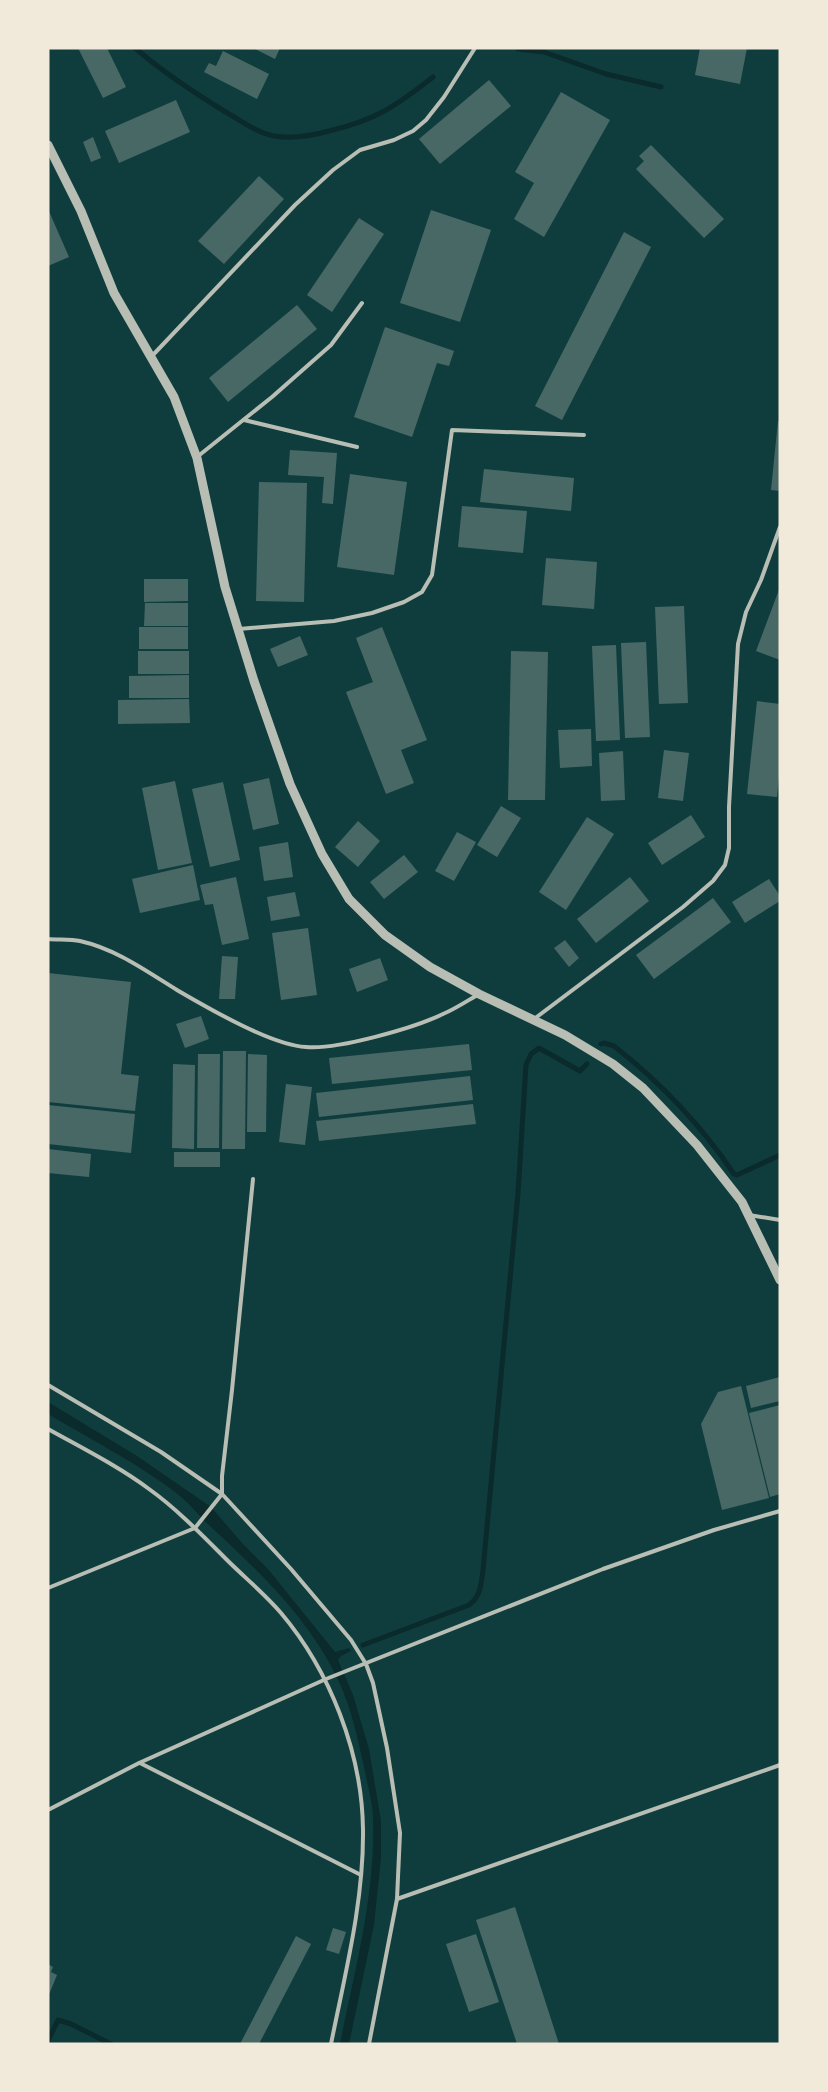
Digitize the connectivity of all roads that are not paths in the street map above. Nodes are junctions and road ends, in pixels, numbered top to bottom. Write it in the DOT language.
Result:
graph roads {
  1 [pos="476,48"];
  2 [pos="48,145"];
  3 [pos="362,303"];
  4 [pos="151,357"];
  5 [pos="243,420"];
  6 [pos="584,435"];
  7 [pos="357,447"];
  8 [pos="197,458"];
  9 [pos="780,527"];
  10 [pos="238,630"];
  11 [pos="48,939"];
  12 [pos="479,994"];
  13 [pos="533,1019"];
  14 [pos="253,1179"];
  15 [pos="748,1215"];
  16 [pos="780,1220"];
  17 [pos="780,1280"];
  18 [pos="48,1385"];
  19 [pos="48,1429"];
  20 [pos="222,1494"];
  21 [pos="780,1511"];
  22 [pos="195,1528"];
  23 [pos="48,1588"];
  24 [pos="366,1664"];
  25 [pos="326,1679"];
  26 [pos="139,1763"];
  27 [pos="780,1765"];
  28 [pos="48,1810"];
  29 [pos="361,1875"];
  30 [pos="397,1899"];
  31 [pos="331,2044"];
  32 [pos="369,2044"];
  1 -- 4 [label="lane"];
  2 -- 4 [label="street"];
  3 -- 5 [label="lane"];
  4 -- 8 [label="street"];
  5 -- 7 [label="lane"];
  5 -- 8 [label="lane"];
  6 -- 10 [label="lane"];
  8 -- 10 [label="street"];
  9 -- 13 [label="lane"];
  10 -- 12 [label="street"];
  11 -- 12 [label="lane"];
  12 -- 13 [label="street"];
  13 -- 15 [label="street"];
  14 -- 20 [label="lane"];
  15 -- 16 [label="lane"];
  15 -- 17 [label="street"];
  18 -- 20 [label="lane"];
  19 -- 22 [label="lane"];
  20 -- 22 [label="lane"];
  20 -- 24 [label="lane"];
  21 -- 24 [label="lane"];
  22 -- 23 [label="lane"];
  22 -- 25 [label="lane"];
  24 -- 25 [label="lane"];
  24 -- 30 [label="lane"];
  25 -- 26 [label="lane"];
  25 -- 29 [label="lane"];
  26 -- 28 [label="lane"];
  26 -- 29 [label="lane"];
  27 -- 30 [label="lane"];
  29 -- 31 [label="lane"];
  30 -- 32 [label="lane"];
}
